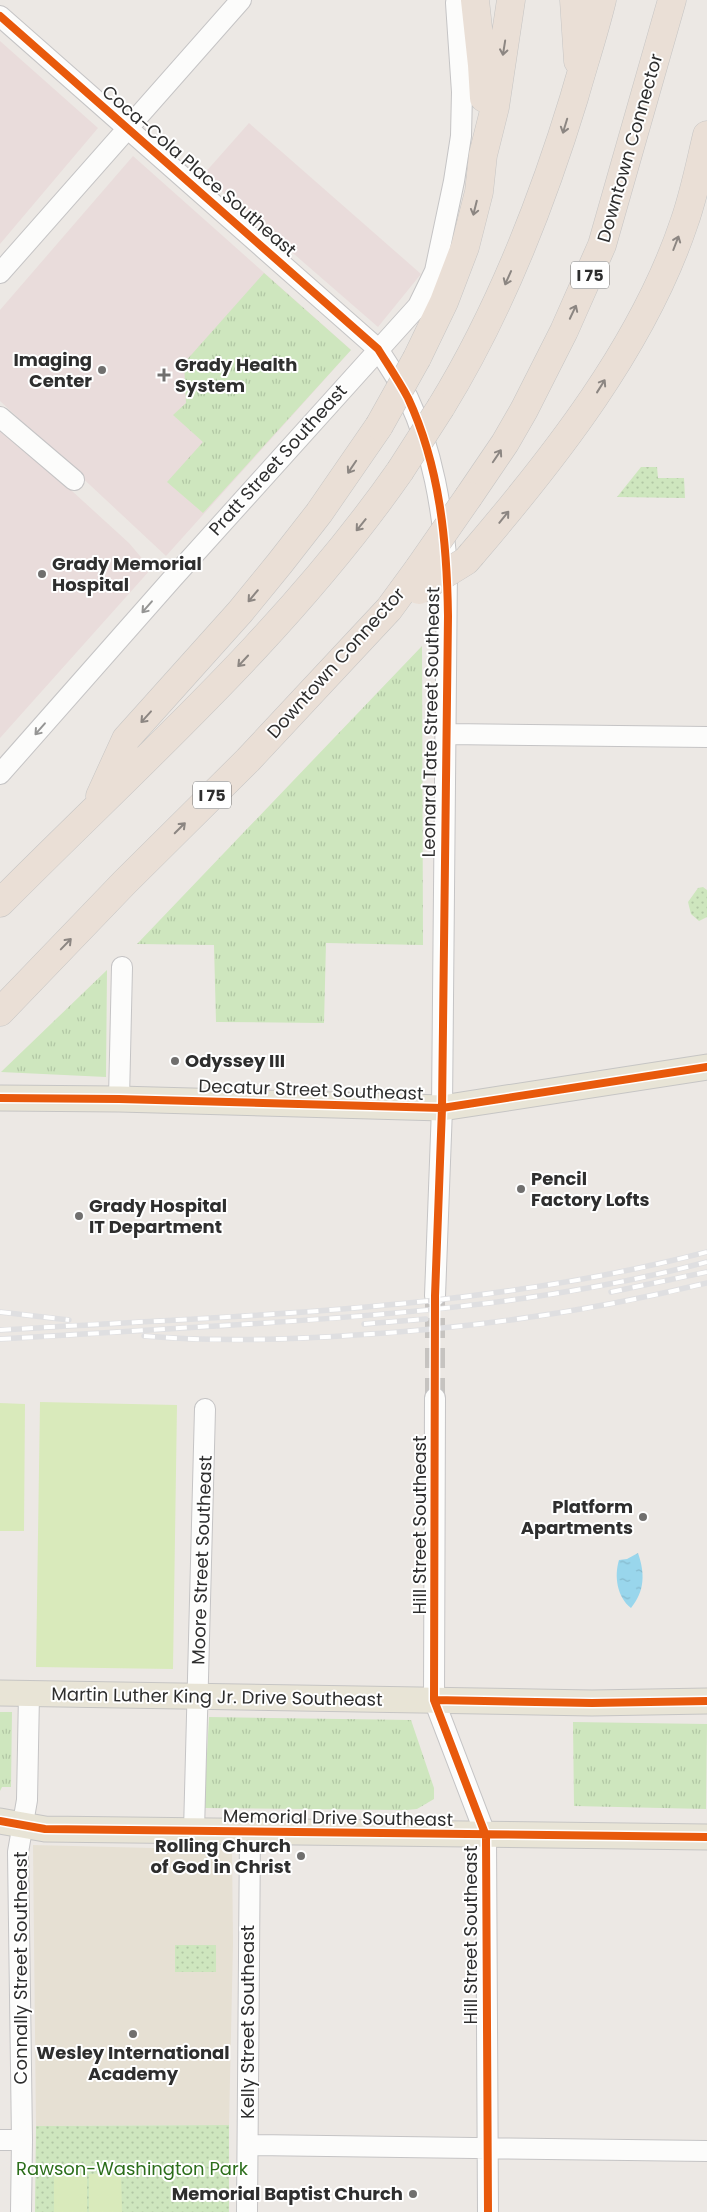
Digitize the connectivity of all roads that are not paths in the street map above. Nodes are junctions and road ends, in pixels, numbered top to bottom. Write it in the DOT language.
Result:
graph roads {
  1 [pos="241,0"];
  2 [pos="511,0"];
  3 [pos="573,1"];
  4 [pos="601,1"];
  5 [pos="666,1"];
  6 [pos="466,2"];
  7 [pos="0,16"];
  8 [pos="579,80"];
  9 [pos="128,130"];
  10 [pos="707,135"];
  11 [pos="483,155"];
  12 [pos="0,273"];
  13 [pos="378,349"];
  14 [pos="0,417"];
  15 [pos="74,480"];
  16 [pos="419,579"];
  17 [pos="446,734"];
  18 [pos="707,737"];
  19 [pos="0,774"];
  20 [pos="93,810"];
  21 [pos="57,846"];
  22 [pos="0,885"];
  23 [pos="0,903"];
  24 [pos="122,967"];
  25 [pos="32,979"];
  26 [pos="0,1012"];
  27 [pos="0,1022"];
  28 [pos="707,1067"];
  29 [pos="0,1098"];
  30 [pos="119,1099"];
  31 [pos="442,1108"];
  32 [pos="435,1296"];
  33 [pos="435,1398"];
  34 [pos="205,1409"];
  35 [pos="0,1693"];
  36 [pos="29,1694"];
  37 [pos="198,1696"];
  38 [pos="434,1700"];
  39 [pos="707,1702"];
  40 [pos="11,1823"];
  41 [pos="194,1831"];
  42 [pos="250,1832"];
  43 [pos="486,1836"];
  44 [pos="707,1837"];
  45 [pos="0,2140"];
  46 [pos="22,2140"];
  47 [pos="248,2145"];
  48 [pos="487,2148"];
  49 [pos="707,2151"];
  50 [pos="21,2212"];
  51 [pos="247,2212"];
  52 [pos="488,2212"];
  1 -- 9 [label="street"];
  2 -- 11 [label="highway, one-way"];
  3 -- 8 [label="highway"];
  4 -- 8 [label="highway"];
  16 -- 5 [label="highway, Downtown Connector / I 75, one-way, bridge"];
  6 -- 11 [label="highway"];
  6 -- 13 [label="street, Pratt Street Southeast"];
  7 -- 9 [label="street, Coca-Cola Place Southeast"];
  8 -- 20 [label="highway, one-way, bridge"];
  9 -- 12 [label="street"];
  9 -- 13 [label="street, Coca-Cola Place Southeast"];
  16 -- 10 [label="highway, one-way, bridge"];
  11 -- 20 [label="highway, one-way, bridge"];
  13 -- 17 [label="street, Leonard Tate Street Southeast"];
  13 -- 19 [label="street, Pratt Street Southeast, one-way"];
  14 -- 15 [label="street"];
  25 -- 16 [label="highway, Downtown Connector / I 75, one-way"];
  17 -- 18 [label="street"];
  17 -- 31 [label="street, Leonard Tate Street Southeast"];
  20 -- 21 [label="highway"];
  21 -- 22 [label="highway"];
  21 -- 23 [label="highway"];
  24 -- 30 [label="street"];
  25 -- 26 [label="highway, Downtown Connector / I 75"];
  25 -- 27 [label="highway"];
  28 -- 31 [label="main road, Decatur Street Southeast"];
  29 -- 30 [label="main road, Decatur Street Southeast"];
  30 -- 31 [label="main road, Decatur Street Southeast"];
  31 -- 32 [label="street"];
  33 -- 38 [label="street, Hill Street Southeast"];
  34 -- 37 [label="street, Moore Street Southeast"];
  35 -- 36 [label="main road, Martin Luther King Jr. Drive Southeast"];
  36 -- 37 [label="main road, Martin Luther King Jr. Drive Southeast"];
  36 -- 40 [label="street, Connally Street Southeast"];
  37 -- 38 [label="main road, Martin Luther King Jr. Drive Southeast"];
  37 -- 41 [label="street, Moore Street Southeast"];
  38 -- 39 [label="main road, Martin Luther King Jr. Drive Southeast"];
  38 -- 43 [label="street, Hill Street Southeast"];
  40 -- 41 [label="main road, Memorial Drive Southeast"];
  40 -- 46 [label="street, Connally Street Southeast"];
  41 -- 42 [label="main road, Memorial Drive Southeast"];
  42 -- 43 [label="main road, Memorial Drive Southeast"];
  42 -- 47 [label="street, Kelly Street Southeast"];
  43 -- 44 [label="main road, Memorial Drive Southeast"];
  43 -- 48 [label="street, Hill Street Southeast"];
  45 -- 46 [label="street"];
  46 -- 50 [label="street, Connally Street Southeast"];
  47 -- 48 [label="street"];
  47 -- 51 [label="street, Kelly Street Southeast"];
  48 -- 49 [label="street"];
  48 -- 52 [label="street, Hill Street Southeast"];
}
